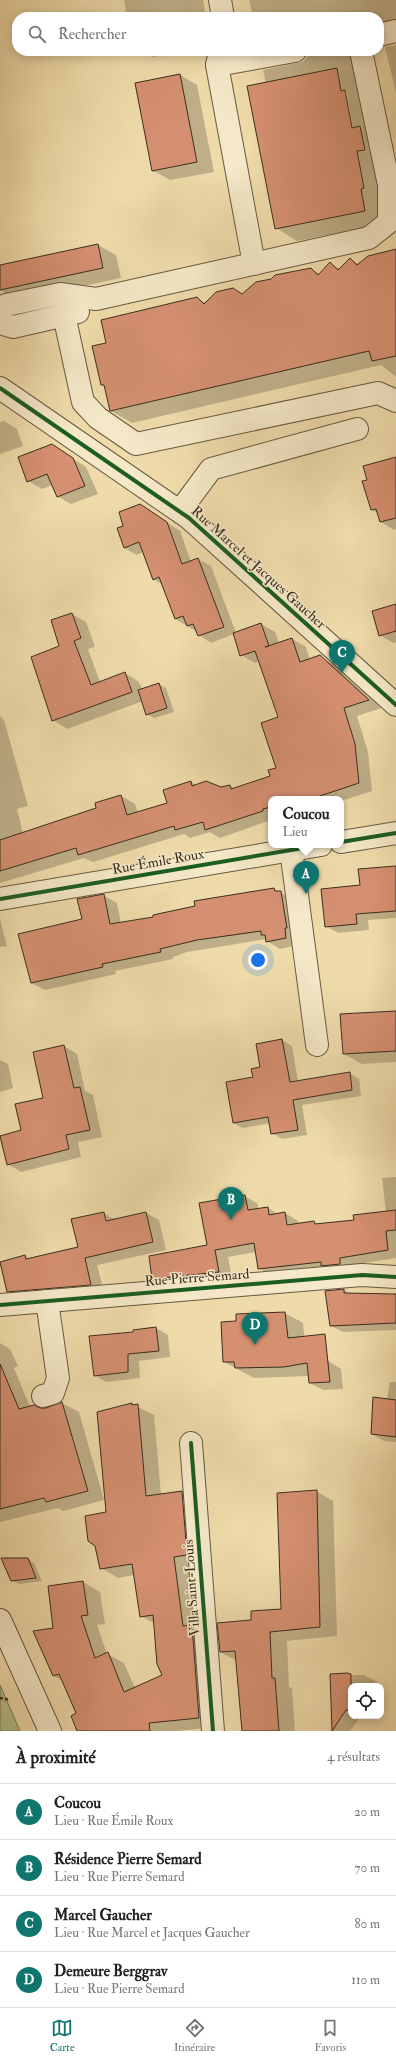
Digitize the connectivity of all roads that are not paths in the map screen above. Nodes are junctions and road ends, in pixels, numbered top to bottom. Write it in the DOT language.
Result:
graph roads {
  1 [pos="220,0"];
  2 [pos="222,12"];
  3 [pos="396,31"];
  4 [pos="384,34"];
  5 [pos="240,56"];
  6 [pos="362,56"];
  7 [pos="218,58"];
  8 [pos="254,264"];
  9 [pos="96,299"];
  10 [pos="0,309"];
  11 [pos="64,315"];
  12 [pos="0,323"];
  13 [pos="0,388"];
  14 [pos="396,400"];
  15 [pos="357,429"];
  16 [pos="180,512"];
  17 [pos="396,705"];
  18 [pos="396,833"];
  19 [pos="344,842"];
  20 [pos="303,848"];
  21 [pos="291,850"];
  22 [pos="0,899"];
  23 [pos="318,1045"];
  24 [pos="396,1277"];
  25 [pos="47,1301"];
  26 [pos="0,1305"];
  27 [pos="43,1396"];
  28 [pos="191,1443"];
  29 [pos="0,1620"];
  30 [pos="50,1731"];
  31 [pos="213,1731"];
  1 -- 2 [label="street"];
  3 -- 4 [label="street"];
  5 -- 7 [label="street"];
  6 -- 8 [label="street"];
  7 -- 8 [label="street"];
  8 -- 9 [label="street"];
  9 -- 10 [label="street"];
  9 -- 11 [label="street"];
  11 -- 12 [label="street"];
  11 -- 14 [label="street"];
  13 -- 16 [label="street, Rue Marcel et Jacques Gaucher"];
  15 -- 16 [label="street"];
  16 -- 17 [label="street, Rue Marcel et Jacques Gaucher"];
  18 -- 19 [label="street"];
  20 -- 21 [label="street, Rue Émile Roux"];
  21 -- 22 [label="street, Rue Émile Roux"];
  21 -- 23 [label="street"];
  24 -- 25 [label="street, Rue Pierre Semard"];
  25 -- 26 [label="street, Rue Pierre Semard"];
  25 -- 27 [label="street"];
  28 -- 31 [label="street, Villa Saint-Louis"];
  29 -- 30 [label="street"];
}
